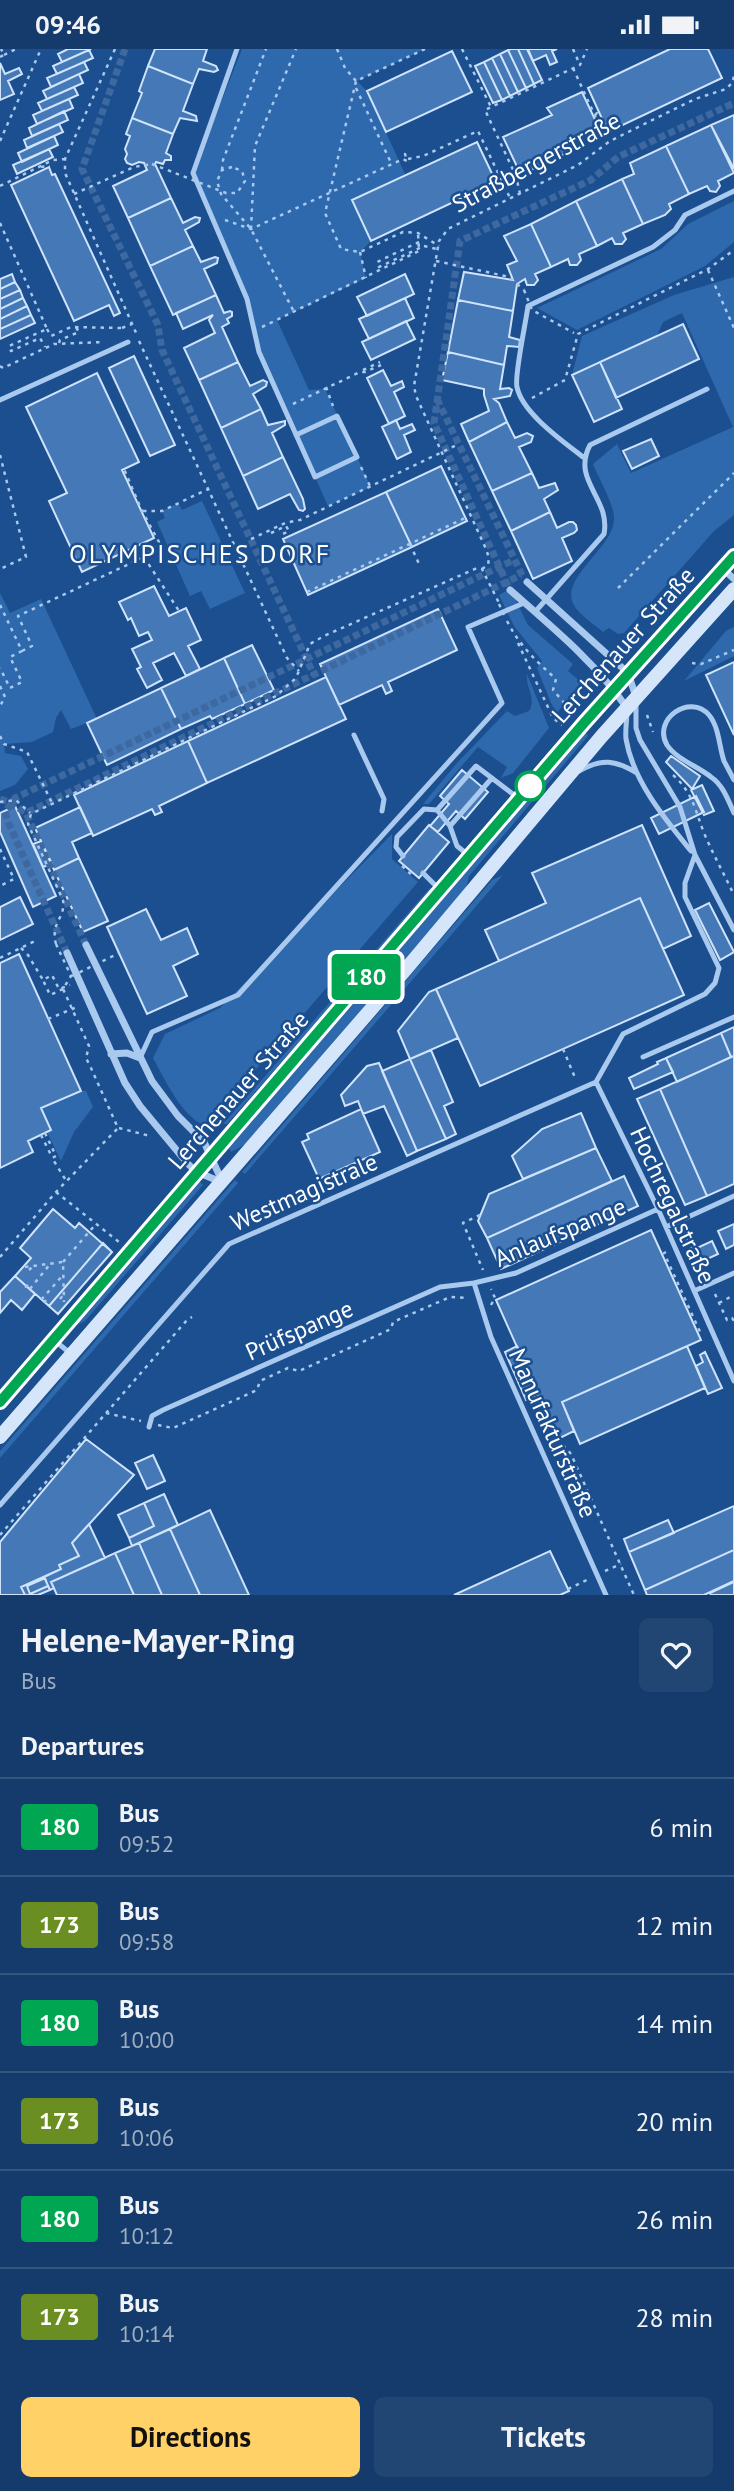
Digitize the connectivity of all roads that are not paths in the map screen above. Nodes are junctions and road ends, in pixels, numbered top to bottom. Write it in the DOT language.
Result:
graph roads {
  1 [pos="237,49"];
  2 [pos="734,191"];
  3 [pos="128,342"];
  4 [pos="707,389"];
  5 [pos="0,400"];
  6 [pos="296,435"];
  7 [pos="583,457"];
  8 [pos="734,556"];
  9 [pos="722,568"];
  10 [pos="734,579"];
  11 [pos="527,582"];
  12 [pos="734,589"];
  13 [pos="510,590"];
  14 [pos="547,599"];
  15 [pos="524,603"];
  16 [pos="535,612"];
  17 [pos="628,673"];
  18 [pos="614,689"];
  19 [pos="632,703"];
  20 [pos="354,735"];
  21 [pos="638,774"];
  22 [pos="570,775"];
  23 [pos="492,778"];
  24 [pos="734,780"];
  25 [pos="519,799"];
  26 [pos="437,810"];
  27 [pos="382,811"];
  28 [pos="734,813"];
  29 [pos="450,826"];
  30 [pos="695,855"];
  31 [pos="403,856"];
  32 [pos="469,856"];
  33 [pos="423,873"];
  34 [pos="440,890"];
  35 [pos="734,930"];
  36 [pos="86,945"];
  37 [pos="67,953"];
  38 [pos="734,1017"];
  39 [pos="111,1054"];
  40 [pos="643,1057"];
  41 [pos="140,1058"];
  42 [pos="596,1082"];
  43 [pos="209,1158"];
  44 [pos="197,1172"];
  45 [pos="222,1182"];
  46 [pos="734,1196"];
  47 [pos="658,1209"];
  48 [pos="666,1227"];
  49 [pos="734,1273"];
  50 [pos="474,1283"];
  51 [pos="694,1291"];
  52 [pos="54,1340"];
  53 [pos="71,1354"];
  54 [pos="734,1381"];
  55 [pos="0,1402"];
  56 [pos="149,1427"];
  57 [pos="0,1437"];
  58 [pos="0,1505"];
  59 [pos="606,1595"];
  1 -- 6 [label="lane"];
  2 -- 7 [label="lane"];
  3 -- 5 [label="lane"];
  4 -- 7 [label="lane"];
  6 -- 6 [label="lane"];
  7 -- 14 [label="lane"];
  8 -- 9 [label="main road, Lerchenauer Straße"];
  9 -- 10 [label="street"];
  9 -- 17 [label="main road, Lerchenauer Straße"];
  11 -- 14 [label="street"];
  12 -- 19 [label="main road, Lerchenauer Straße"];
  13 -- 15 [label="street"];
  14 -- 16 [label="lane"];
  14 -- 17 [label="street"];
  15 -- 16 [label="street"];
  15 -- 41 [label="lane"];
  16 -- 18 [label="street"];
  17 -- 18 [label="main road, Lerchenauer Straße"];
  17 -- 19 [label="street"];
  18 -- 19 [label="street"];
  18 -- 25 [label="main road, Lerchenauer Straße"];
  19 -- 21 [label="lane"];
  19 -- 22 [label="main road, Lerchenauer Straße"];
  19 -- 30 [label="lane"];
  20 -- 27 [label="lane"];
  21 -- 22 [label="lane"];
  21 -- 30 [label="lane"];
  22 -- 45 [label="main road, Lerchenauer Straße"];
  23 -- 25 [label="lane"];
  23 -- 26 [label="lane"];
  23 -- 29 [label="lane"];
  24 -- 28 [label="lane"];
  25 -- 32 [label="main road, Lerchenauer Straße"];
  26 -- 29 [label="lane"];
  26 -- 31 [label="lane"];
  29 -- 32 [label="lane"];
  30 -- 35 [label="lane"];
  30 -- 42 [label="lane"];
  32 -- 34 [label="main road, Lerchenauer Straße"];
  33 -- 34 [label="lane"];
  34 -- 43 [label="main road, Lerchenauer Straße"];
  36 -- 41 [label="street"];
  37 -- 39 [label="street"];
  38 -- 40 [label="lane"];
  39 -- 41 [label="street"];
  39 -- 44 [label="street"];
  41 -- 43 [label="street"];
  42 -- 47 [label="lane, Hochregalstraße"];
  42 -- 58 [label="lane, Westmagistrale"];
  43 -- 44 [label="main road, Lerchenauer Straße"];
  43 -- 45 [label="street"];
  44 -- 45 [label="street"];
  44 -- 52 [label="main road, Lerchenauer Straße"];
  45 -- 53 [label="main road, Lerchenauer Straße"];
  46 -- 48 [label="lane"];
  47 -- 48 [label="lane, Hochregalstraße"];
  47 -- 50 [label="lane, Anlaufspange"];
  48 -- 51 [label="lane, Hochregalstraße"];
  49 -- 51 [label="lane"];
  50 -- 56 [label="lane, Prüfspange"];
  50 -- 59 [label="lane, Manufakturstraße"];
  51 -- 54 [label="lane, Hochregalstraße"];
  52 -- 53 [label="lane"];
  52 -- 55 [label="main road, Lerchenauer Straße"];
  53 -- 57 [label="main road, Lerchenauer Straße"];
}
